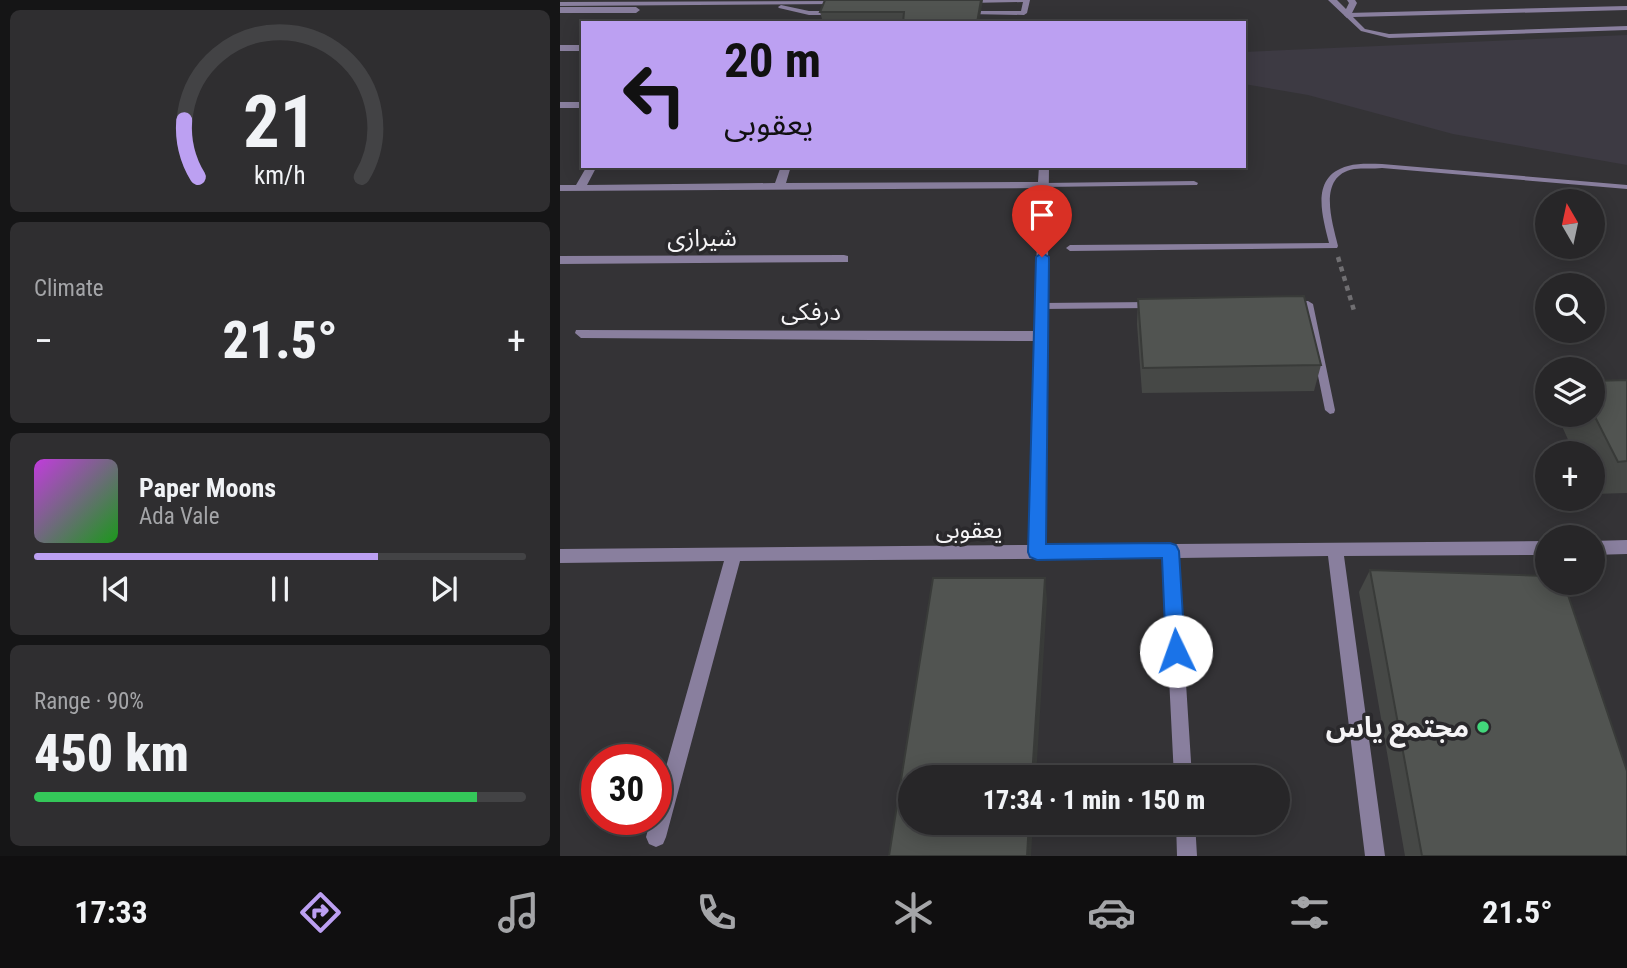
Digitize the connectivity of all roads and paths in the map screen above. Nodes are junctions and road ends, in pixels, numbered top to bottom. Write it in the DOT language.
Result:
graph roads {
  1 [pos="1027,0"];
  2 [pos="1332,0"];
  3 [pos="1351,0"];
  4 [pos="767,1"];
  5 [pos="957,1"];
  6 [pos="845,2"];
  7 [pos="560,4"];
  8 [pos="1627,8"];
  9 [pos="560,10"];
  10 [pos="636,10"];
  11 [pos="849,13"];
  12 [pos="957,13"];
  13 [pos="1347,15"];
  14 [pos="1627,28"];
  15 [pos="560,48"];
  16 [pos="581,48"];
  17 [pos="560,105"];
  18 [pos="581,105"];
  19 [pos="591,168"];
  20 [pos="785,168"];
  21 [pos="1044,168"];
  22 [pos="1194,183"];
  23 [pos="1044,185"];
  24 [pos="780,186"];
  25 [pos="1627,187"];
  26 [pos="560,188"];
  27 [pos="579,188"];
  28 [pos="1334,246"];
  29 [pos="1070,248"];
  30 [pos="844,259"];
  31 [pos="560,260"];
  32 [pos="1281,304"];
  33 [pos="1169,305"];
  34 [pos="1041,306"];
  35 [pos="1355,314"];
  36 [pos="581,333"];
  37 [pos="1041,336"];
  38 [pos="1330,410"];
  39 [pos="1627,547"];
  40 [pos="1535,548"];
  41 [pos="1605,548"];
  42 [pos="1335,550"];
  43 [pos="1170,551"];
  44 [pos="1037,552"];
  45 [pos="734,554"];
  46 [pos="560,556"];
  47 [pos="1182,765"];
  48 [pos="1186,835"];
  49 [pos="656,837"];
  50 [pos="1187,856"];
  51 [pos="1375,856"];
  1 -- 5 [label="lane"];
  1 -- 12 [label="lane"];
  2 -- 13 [label="street"];
  3 -- 13 [label="street"];
  4 -- 6 [label="lane"];
  4 -- 7 [label="lane"];
  4 -- 11 [label="lane"];
  8 -- 13 [label="lane"];
  9 -- 10 [label="street"];
  13 -- 14 [label="lane"];
  15 -- 16 [label="street"];
  17 -- 18 [label="street"];
  19 -- 27 [label="street"];
  20 -- 24 [label="street"];
  21 -- 23 [label="street"];
  22 -- 23 [label="lane"];
  23 -- 24 [label="street"];
  23 -- 34 [label="street"];
  24 -- 27 [label="street"];
  25 -- 28 [label="lane"];
  26 -- 27 [label="street"];
  28 -- 29 [label="lane"];
  28 -- 35 [label="path"];
  30 -- 31 [label="street, شیرازی"];
  32 -- 38 [label="lane"];
  33 -- 34 [label="lane"];
  34 -- 37 [label="street"];
  36 -- 37 [label="street, درفکی"];
  37 -- 44 [label="street"];
  39 -- 41 [label="street"];
  40 -- 42 [label="street, یعقوبی"];
  42 -- 43 [label="street, یعقوبی"];
  42 -- 51 [label="street"];
  43 -- 44 [label="street, یعقوبی"];
  43 -- 47 [label="street"];
  44 -- 45 [label="street, یعقوبی"];
  45 -- 46 [label="street, یعقوبی"];
  45 -- 49 [label="street"];
  48 -- 50 [label="street"];
}
